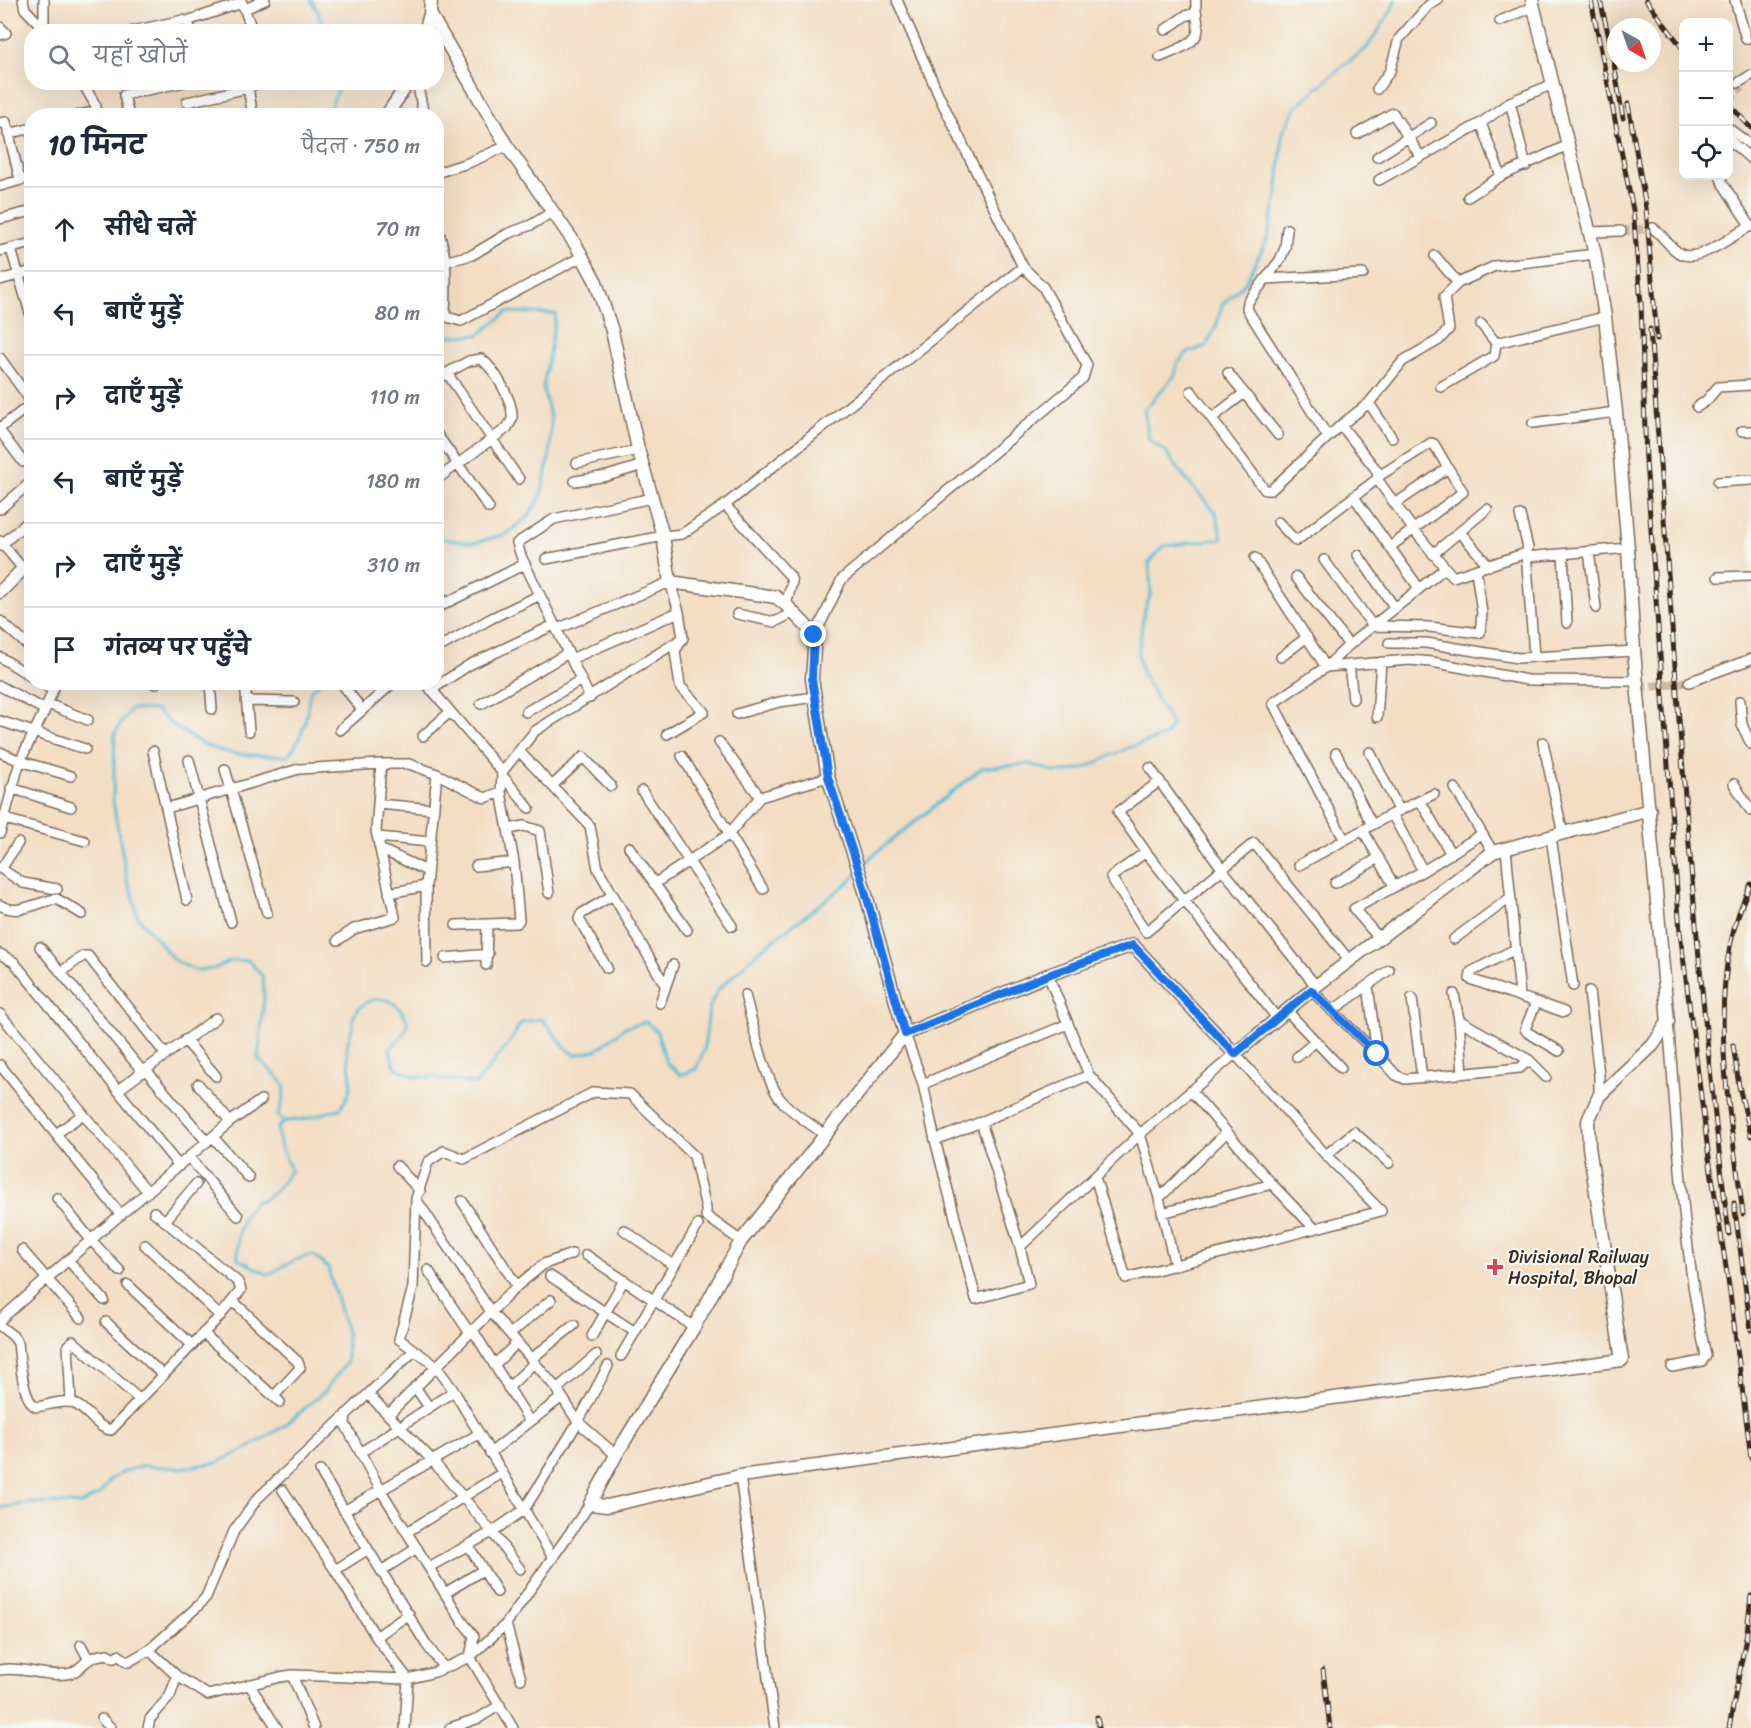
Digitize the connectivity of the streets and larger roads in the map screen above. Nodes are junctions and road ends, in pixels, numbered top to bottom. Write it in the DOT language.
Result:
graph roads {
  1 [pos="23,0"];
  2 [pos="44,0"];
  3 [pos="265,0"];
  4 [pos="431,0"];
  5 [pos="897,0"];
  6 [pos="1196,0"];
  7 [pos="1438,0"];
  8 [pos="1736,0"];
  9 [pos="243,4"];
  10 [pos="1533,4"];
  11 [pos="1195,13"];
  12 [pos="430,14"];
  13 [pos="187,21"];
  14 [pos="1500,21"];
  15 [pos="40,24"];
  16 [pos="45,24"];
  17 [pos="165,24"];
  18 [pos="188,24"];
  19 [pos="250,24"];
  20 [pos="427,24"];
  21 [pos="436,24"];
  22 [pos="0,27"];
  23 [pos="1166,30"];
  24 [pos="0,36"];
  25 [pos="444,38"];
  26 [pos="1746,39"];
  27 [pos="1160,57"];
  28 [pos="1751,75"];
  29 [pos="1751,80"];
  30 [pos="1552,84"];
  31 [pos="1377,89"];
  32 [pos="87,90"];
  33 [pos="148,90"];
  34 [pos="239,90"];
  35 [pos="248,90"];
  36 [pos="404,90"];
  37 [pos="419,90"];
  38 [pos="187,102"];
  39 [pos="1510,102"];
  40 [pos="96,108"];
  41 [pos="125,108"];
  42 [pos="252,108"];
  43 [pos="393,108"];
  44 [pos="422,108"];
  45 [pos="0,123"];
  46 [pos="1431,123"];
  47 [pos="1481,123"];
  48 [pos="24,130"];
  49 [pos="1733,132"];
  50 [pos="8,134"];
  51 [pos="1357,134"];
  52 [pos="1409,137"];
  53 [pos="1733,143"];
  54 [pos="1568,145"];
  55 [pos="1751,145"];
  56 [pos="507,146"];
  57 [pos="1420,156"];
  58 [pos="1377,157"];
  59 [pos="1751,159"];
  60 [pos="1526,166"];
  61 [pos="444,170"];
  62 [pos="1501,176"];
  63 [pos="24,179"];
  64 [pos="20,180"];
  65 [pos="1379,180"];
  66 [pos="1722,180"];
  67 [pos="0,186"];
  68 [pos="1468,197"];
  69 [pos="552,212"];
  70 [pos="24,213"];
  71 [pos="0,219"];
  72 [pos="1750,226"];
  73 [pos="1653,228"];
  74 [pos="1287,229"];
  75 [pos="1621,231"];
  76 [pos="1589,232"];
  77 [pos="444,242"];
  78 [pos="24,245"];
  79 [pos="11,249"];
  80 [pos="0,251"];
  81 [pos="1595,254"];
  82 [pos="583,256"];
  83 [pos="1435,256"];
  84 [pos="447,261"];
  85 [pos="1023,267"];
  86 [pos="24,273"];
  87 [pos="1363,274"];
  88 [pos="18,275"];
  89 [pos="1265,279"];
  90 [pos="0,280"];
  91 [pos="1458,283"];
  92 [pos="444,288"];
  93 [pos="24,294"];
  94 [pos="444,316"];
  95 [pos="1605,317"];
  96 [pos="1482,324"];
  97 [pos="1496,343"];
  98 [pos="0,358"];
  99 [pos="447,373"];
  100 [pos="1228,373"];
  101 [pos="444,375"];
  102 [pos="1751,385"];
  103 [pos="1441,387"];
  104 [pos="24,391"];
  105 [pos="1191,391"];
  106 [pos="1243,394"];
  107 [pos="1369,403"];
  108 [pos="1697,407"];
  109 [pos="24,409"];
  110 [pos="1616,411"];
  111 [pos="1212,418"];
  112 [pos="1533,423"];
  113 [pos="1341,425"];
  114 [pos="0,429"];
  115 [pos="1278,435"];
  116 [pos="1328,437"];
  117 [pos="1392,438"];
  118 [pos="491,439"];
  119 [pos="444,445"];
  120 [pos="639,450"];
  121 [pos="23,462"];
  122 [pos="577,463"];
  123 [pos="458,465"];
  124 [pos="643,465"];
  125 [pos="1448,468"];
  126 [pos="444,475"];
  127 [pos="1378,477"];
  128 [pos="519,479"];
  129 [pos="1751,480"];
  130 [pos="575,481"];
  131 [pos="1718,482"];
  132 [pos="24,488"];
  133 [pos="1354,497"];
  134 [pos="652,498"];
  135 [pos="1395,504"];
  136 [pos="725,505"];
  137 [pos="489,508"];
  138 [pos="0,509"];
  139 [pos="1486,509"];
  140 [pos="1520,515"];
  141 [pos="1278,522"];
  142 [pos="24,525"];
  143 [pos="1413,529"];
  144 [pos="1460,532"];
  145 [pos="663,536"];
  146 [pos="1,544"];
  147 [pos="1390,547"];
  148 [pos="1628,548"];
  149 [pos="1589,551"];
  150 [pos="1433,554"];
  151 [pos="1563,554"];
  152 [pos="1358,555"];
  153 [pos="1526,555"];
  154 [pos="1255,558"];
  155 [pos="546,559"];
  156 [pos="1324,560"];
  157 [pos="24,563"];
  158 [pos="525,564"];
  159 [pos="1489,566"];
  160 [pos="1445,568"];
  161 [pos="24,569"];
  162 [pos="1476,570"];
  163 [pos="1751,576"];
  164 [pos="1296,577"];
  165 [pos="1718,577"];
  166 [pos="670,582"];
  167 [pos="1419,588"];
  168 [pos="0,592"];
  169 [pos="540,595"];
  170 [pos="444,604"];
  171 [pos="790,608"];
  172 [pos="1395,608"];
  173 [pos="1596,608"];
  174 [pos="679,612"];
  175 [pos="737,614"];
  176 [pos="0,621"];
  177 [pos="1567,623"];
  178 [pos="1373,626"];
  179 [pos="555,627"];
  180 [pos="814,635"];
  181 [pos="1307,637"];
  182 [pos="682,638"];
  183 [pos="24,642"];
  184 [pos="1389,644"];
  185 [pos="444,645"];
  186 [pos="1349,645"];
  187 [pos="1634,651"];
  188 [pos="1534,655"];
  189 [pos="570,656"];
  190 [pos="0,657"];
  191 [pos="1281,657"];
  192 [pos="1751,659"];
  193 [pos="1381,662"];
  194 [pos="1349,665"];
  195 [pos="1326,667"];
  196 [pos="24,672"];
  197 [pos="444,678"];
  198 [pos="581,680"];
  199 [pos="1637,681"];
  200 [pos="1689,682"];
  201 [pos="0,686"];
  202 [pos="52,690"];
  203 [pos="211,690"];
  204 [pos="245,690"];
  205 [pos="347,690"];
  206 [pos="431,690"];
  207 [pos="383,692"];
  208 [pos="815,697"];
  209 [pos="591,698"];
  210 [pos="1353,699"];
  211 [pos="246,701"];
  212 [pos="1740,701"];
  213 [pos="294,702"];
  214 [pos="481,704"];
  215 [pos="46,707"];
  216 [pos="212,709"];
  217 [pos="362,710"];
  218 [pos="450,712"];
  219 [pos="526,712"];
  220 [pos="737,714"];
  221 [pos="1377,717"];
  222 [pos="88,720"];
  223 [pos="0,721"];
  224 [pos="249,730"];
  225 [pos="340,730"];
  226 [pos="34,732"];
  227 [pos="667,734"];
  228 [pos="423,736"];
  229 [pos="719,742"];
  230 [pos="1543,742"];
  231 [pos="1751,744"];
  232 [pos="85,749"];
  233 [pos="153,751"];
  234 [pos="519,751"];
  235 [pos="0,752"];
  236 [pos="1370,752"];
  237 [pos="1336,753"];
  238 [pos="682,756"];
  239 [pos="189,760"];
  240 [pos="20,761"];
  241 [pos="381,764"];
  242 [pos="1150,768"];
  243 [pos="225,769"];
  244 [pos="437,774"];
  245 [pos="502,774"];
  246 [pos="71,776"];
  247 [pos="828,777"];
  248 [pos="1160,781"];
  249 [pos="1734,784"];
  250 [pos="552,785"];
  251 [pos="611,786"];
  252 [pos="11,788"];
  253 [pos="1455,788"];
  254 [pos="231,790"];
  255 [pos="642,791"];
  256 [pos="501,792"];
  257 [pos="1434,794"];
  258 [pos="4,797"];
  259 [pos="760,797"];
  260 [pos="199,799"];
  261 [pos="1421,802"];
  262 [pos="378,804"];
  263 [pos="71,807"];
  264 [pos="168,808"];
  265 [pos="529,808"];
  266 [pos="434,809"];
  267 [pos="1650,810"];
  268 [pos="1751,811"];
  269 [pos="1395,812"];
  270 [pos="5,819"];
  271 [pos="1368,828"];
  272 [pos="509,829"];
  273 [pos="0,832"];
  274 [pos="728,834"];
  275 [pos="1482,834"];
  276 [pos="1557,836"];
  277 [pos="378,837"];
  278 [pos="1344,839"];
  279 [pos="85,841"];
  280 [pos="430,842"];
  281 [pos="18,843"];
  282 [pos="629,847"];
  283 [pos="380,849"];
  284 [pos="1500,851"];
  285 [pos="1146,852"];
  286 [pos="1451,854"];
  287 [pos="1379,858"];
  288 [pos="688,860"];
  289 [pos="514,862"];
  290 [pos="1299,865"];
  291 [pos="476,866"];
  292 [pos="0,869"];
  293 [pos="1223,870"];
  294 [pos="428,871"];
  295 [pos="1423,871"];
  296 [pos="1335,883"];
  297 [pos="654,884"];
  298 [pos="426,886"];
  299 [pos="1394,886"];
  300 [pos="763,888"];
  301 [pos="57,889"];
  302 [pos="389,893"];
  303 [pos="549,893"];
  304 [pos="613,895"];
  305 [pos="1510,898"];
  306 [pos="188,900"];
  307 [pos="1184,901"];
  308 [pos="0,905"];
  309 [pos="267,913"];
  310 [pos="82,914"];
  311 [pos="231,922"];
  312 [pos="487,924"];
  313 [pos="456,926"];
  314 [pos="732,926"];
  315 [pos="687,930"];
  316 [pos="1379,938"];
  317 [pos="1454,939"];
  318 [pos="338,940"];
  319 [pos="40,947"];
  320 [pos="1515,949"];
  321 [pos="0,954"];
  322 [pos="488,954"];
  323 [pos="445,957"];
  324 [pos="1349,960"];
  325 [pos="427,962"];
  326 [pos="486,965"];
  327 [pos="673,966"];
  328 [pos="607,968"];
  329 [pos="1389,970"];
  330 [pos="61,972"];
  331 [pos="1048,975"];
  332 [pos="665,985"];
  333 [pos="1368,986"];
  334 [pos="1573,986"];
  335 [pos="1313,988"];
  336 [pos="1589,991"];
  337 [pos="1454,994"];
  338 [pos="745,995"];
  339 [pos="1520,996"];
  340 [pos="1412,998"];
  341 [pos="660,1003"];
  342 [pos="1536,1003"];
  343 [pos="1332,1011"];
  344 [pos="1564,1012"];
  345 [pos="0,1014"];
  346 [pos="1282,1014"];
  347 [pos="216,1018"];
  348 [pos="1459,1020"];
  349 [pos="1668,1022"];
  350 [pos="1068,1024"];
  351 [pos="905,1034"];
  352 [pos="185,1040"];
  353 [pos="1316,1041"];
  354 [pos="1558,1051"];
  355 [pos="1235,1054"];
  356 [pos="1377,1054"];
  357 [pos="166,1055"];
  358 [pos="1297,1057"];
  359 [pos="1528,1060"];
  360 [pos="0,1065"];
  361 [pos="1341,1068"];
  362 [pos="144,1071"];
  363 [pos="1463,1073"];
  364 [pos="1089,1075"];
  365 [pos="216,1076"];
  366 [pos="1546,1077"];
  367 [pos="1422,1078"];
  368 [pos="198,1084"];
  369 [pos="922,1084"];
  370 [pos="118,1090"];
  371 [pos="1191,1091"];
  372 [pos="1599,1096"];
  373 [pos="261,1100"];
  374 [pos="83,1114"];
  375 [pos="230,1122"];
  376 [pos="981,1122"];
  377 [pos="1227,1132"];
  378 [pos="56,1134"];
  379 [pos="1140,1134"];
  380 [pos="825,1135"];
  381 [pos="210,1139"];
  382 [pos="935,1140"];
  383 [pos="1326,1155"];
  384 [pos="189,1157"];
  385 [pos="1389,1163"];
  386 [pos="179,1166"];
  387 [pos="397,1166"];
  388 [pos="1095,1177"];
  389 [pos="249,1178"];
  390 [pos="196,1184"];
  391 [pos="1272,1184"];
  392 [pos="148,1192"];
  393 [pos="418,1195"];
  394 [pos="57,1197"];
  395 [pos="1159,1198"];
  396 [pos="462,1201"];
  397 [pos="154,1212"];
  398 [pos="1162,1214"];
  399 [pos="121,1215"];
  400 [pos="238,1216"];
  401 [pos="165,1221"];
  402 [pos="698,1225"];
  403 [pos="624,1230"];
  404 [pos="1315,1230"];
  405 [pos="91,1240"];
  406 [pos="741,1241"];
  407 [pos="145,1245"];
  408 [pos="1020,1247"];
  409 [pos="22,1250"];
  410 [pos="572,1254"];
  411 [pos="586,1255"];
  412 [pos="68,1260"];
  413 [pos="674,1266"];
  414 [pos="1175,1266"];
  415 [pos="428,1269"];
  416 [pos="120,1271"];
  417 [pos="550,1276"];
  418 [pos="47,1279"];
  419 [pos="624,1280"];
  420 [pos="128,1286"];
  421 [pos="517,1286"];
  422 [pos="104,1300"];
  423 [pos="551,1300"];
  424 [pos="654,1300"];
  425 [pos="233,1301"];
  426 [pos="491,1312"];
  427 [pos="605,1312"];
  428 [pos="220,1316"];
  429 [pos="81,1318"];
  430 [pos="0,1320"];
  431 [pos="106,1322"];
  432 [pos="574,1325"];
  433 [pos="0,1326"];
  434 [pos="694,1327"];
  435 [pos="471,1330"];
  436 [pos="635,1332"];
  437 [pos="203,1333"];
  438 [pos="510,1334"];
  439 [pos="591,1336"];
  440 [pos="517,1343"];
  441 [pos="192,1345"];
  442 [pos="414,1351"];
  443 [pos="596,1355"];
  444 [pos="621,1356"];
  445 [pos="533,1361"];
  446 [pos="494,1365"];
  447 [pos="436,1366"];
  448 [pos="608,1366"];
  449 [pos="1672,1367"];
  450 [pos="163,1376"];
  451 [pos="415,1387"];
  452 [pos="508,1388"];
  453 [pos="454,1391"];
  454 [pos="559,1393"];
  455 [pos="368,1394"];
  456 [pos="140,1400"];
  457 [pos="71,1402"];
  458 [pos="429,1407"];
  459 [pos="346,1414"];
  460 [pos="388,1415"];
  461 [pos="530,1422"];
  462 [pos="578,1422"];
  463 [pos="399,1426"];
  464 [pos="479,1434"];
  465 [pos="366,1449"];
  466 [pos="490,1452"];
  467 [pos="616,1455"];
  468 [pos="432,1460"];
  469 [pos="320,1471"];
  470 [pos="502,1473"];
  471 [pos="740,1476"];
  472 [pos="380,1489"];
  473 [pos="283,1490"];
  474 [pos="462,1496"];
  475 [pos="590,1504"];
  476 [pos="524,1510"];
  477 [pos="344,1511"];
  478 [pos="407,1532"];
  479 [pos="492,1532"];
  480 [pos="468,1545"];
  481 [pos="417,1548"];
  482 [pos="367,1550"];
  483 [pos="553,1558"];
  484 [pos="429,1567"];
  485 [pos="520,1569"];
  486 [pos="335,1570"];
  487 [pos="483,1570"];
  488 [pos="381,1571"];
  489 [pos="497,1592"];
  490 [pos="445,1593"];
  491 [pos="409,1614"];
  492 [pos="506,1624"];
  493 [pos="495,1634"];
  494 [pos="509,1634"];
  495 [pos="474,1636"];
  496 [pos="376,1637"];
  497 [pos="81,1646"];
  498 [pos="148,1650"];
  499 [pos="470,1657"];
  500 [pos="89,1660"];
  501 [pos="444,1668"];
  502 [pos="0,1670"];
  503 [pos="292,1675"];
  504 [pos="177,1676"];
  505 [pos="408,1679"];
  506 [pos="521,1679"];
  507 [pos="249,1684"];
  508 [pos="500,1705"];
  509 [pos="102,1719"];
  510 [pos="111,1728"];
  511 [pos="148,1728"];
  512 [pos="278,1728"];
  513 [pos="314,1728"];
  514 [pos="405,1728"];
  515 [pos="450,1728"];
  516 [pos="513,1728"];
  517 [pos="775,1728"];
  1 -- 15 [label="street"];
  2 -- 16 [label="street"];
  3 -- 9 [label="street"];
  4 -- 12 [label="street"];
  5 -- 85 [label="street"];
  6 -- 11 [label="street"];
  7 -- 31 [label="street"];
  8 -- 26 [label="street"];
  9 -- 13 [label="street"];
  9 -- 19 [label="street"];
  10 -- 14 [label="street"];
  10 -- 30 [label="street"];
  11 -- 23 [label="street"];
  11 -- 27 [label="street"];
  12 -- 20 [label="street"];
  12 -- 21 [label="street"];
  13 -- 17 [label="street"];
  13 -- 18 [label="street"];
  22 -- 24 [label="street"];
  25 -- 56 [label="street"];
  28 -- 29 [label="street"];
  30 -- 39 [label="street"];
  30 -- 54 [label="street"];
  32 -- 40 [label="street"];
  33 -- 41 [label="street"];
  34 -- 38 [label="street"];
  35 -- 42 [label="street"];
  36 -- 43 [label="street"];
  37 -- 44 [label="street"];
  39 -- 47 [label="street"];
  39 -- 60 [label="street"];
  45 -- 50 [label="street"];
  46 -- 52 [label="street"];
  47 -- 57 [label="street"];
  47 -- 62 [label="street"];
  48 -- 50 [label="street"];
  49 -- 55 [label="street"];
  50 -- 64 [label="street"];
  51 -- 52 [label="street"];
  52 -- 57 [label="street"];
  52 -- 58 [label="street"];
  53 -- 59 [label="street"];
  54 -- 60 [label="street"];
  54 -- 76 [label="street"];
  56 -- 61 [label="street"];
  56 -- 69 [label="street"];
  57 -- 65 [label="street"];
  60 -- 62 [label="street"];
  62 -- 68 [label="street"];
  63 -- 64 [label="street"];
  64 -- 67 [label="street"];
  66 -- 72 [label="street"];
  69 -- 82 [label="street"];
  69 -- 84 [label="street"];
  70 -- 71 [label="street"];
  72 -- 73 [label="street"];
  74 -- 89 [label="street"];
  75 -- 76 [label="street"];
  76 -- 81 [label="street"];
  77 -- 84 [label="street"];
  78 -- 79 [label="street"];
  79 -- 80 [label="street"];
  79 -- 88 [label="street"];
  81 -- 91 [label="street"];
  81 -- 95 [label="street"];
  82 -- 94 [label="street"];
  82 -- 120 [label="street"];
  83 -- 91 [label="street"];
  84 -- 92 [label="street"];
  85 -- 136 [label="street"];
  85 -- 180 [label="street"];
  86 -- 88 [label="street"];
  87 -- 89 [label="street"];
  88 -- 90 [label="street"];
  88 -- 93 [label="street"];
  89 -- 116 [label="street"];
  91 -- 107 [label="street"];
  95 -- 97 [label="street"];
  95 -- 110 [label="street"];
  96 -- 97 [label="street"];
  97 -- 103 [label="street"];
  98 -- 104 [label="street"];
  99 -- 101 [label="street"];
  99 -- 118 [label="street"];
  99 -- 118 [label="street"];
  100 -- 106 [label="street"];
  102 -- 108 [label="street"];
  105 -- 111 [label="street"];
  106 -- 111 [label="street"];
  106 -- 115 [label="street"];
  107 -- 113 [label="street"];
  107 -- 117 [label="street"];
  109 -- 114 [label="street"];
  110 -- 112 [label="street"];
  110 -- 148 [label="street"];
  111 -- 116 [label="street"];
  113 -- 116 [label="street"];
  113 -- 127 [label="street"];
  114 -- 121 [label="street"];
  118 -- 123 [label="street"];
  118 -- 128 [label="street"];
  119 -- 123 [label="street"];
  120 -- 122 [label="street"];
  120 -- 124 [label="street"];
  123 -- 126 [label="street"];
  123 -- 137 [label="street"];
  124 -- 130 [label="street"];
  124 -- 134 [label="street"];
  125 -- 127 [label="street"];
  125 -- 135 [label="street"];
  125 -- 143 [label="street"];
  127 -- 133 [label="street"];
  127 -- 135 [label="street"];
  129 -- 131 [label="street"];
  132 -- 138 [label="street"];
  133 -- 141 [label="street"];
  133 -- 147 [label="street"];
  134 -- 145 [label="street"];
  134 -- 158 [label="street"];
  135 -- 143 [label="street"];
  136 -- 145 [label="street"];
  136 -- 171 [label="street"];
  139 -- 144 [label="street"];
  140 -- 153 [label="street"];
  142 -- 146 [label="street"];
  143 -- 147 [label="street"];
  143 -- 150 [label="street"];
  144 -- 150 [label="street"];
  144 -- 159 [label="street"];
  145 -- 155 [label="street"];
  145 -- 166 [label="street"];
  146 -- 157 [label="street"];
  147 -- 167 [label="street"];
  148 -- 149 [label="street"];
  148 -- 187 [label="street"];
  149 -- 151 [label="street"];
  149 -- 173 [label="street"];
  150 -- 160 [label="street"];
  151 -- 153 [label="street"];
  151 -- 177 [label="street"];
  152 -- 172 [label="street"];
  153 -- 159 [label="street"];
  153 -- 188 [label="street"];
  154 -- 181 [label="street"];
  156 -- 178 [label="street"];
  158 -- 169 [label="street"];
  158 -- 170 [label="street"];
  159 -- 162 [label="street"];
  160 -- 162 [label="street"];
  160 -- 167 [label="street"];
  161 -- 168 [label="street"];
  162 -- 178 [label="street"];
  163 -- 165 [label="street"];
  164 -- 186 [label="street"];
  166 -- 171 [label="street"];
  166 -- 174 [label="street"];
  166 -- 179 [label="street"];
  167 -- 172 [label="street"];
  169 -- 179 [label="street"];
  169 -- 185 [label="street"];
  171 -- 175 [label="street"];
  171 -- 180 [label="street"];
  172 -- 178 [label="street"];
  174 -- 182 [label="street"];
  174 -- 189 [label="street"];
  176 -- 183 [label="street"];
  178 -- 186 [label="street"];
  179 -- 189 [label="street"];
  179 -- 197 [label="street"];
  180 -- 208 [label="street"];
  181 -- 191 [label="street"];
  181 -- 195 [label="street"];
  182 -- 209 [label="street"];
  182 -- 227 [label="street"];
  184 -- 188 [label="street"];
  186 -- 195 [label="street"];
  187 -- 188 [label="street"];
  187 -- 199 [label="street"];
  189 -- 198 [label="street"];
  189 -- 214 [label="street"];
  190 -- 196 [label="street"];
  192 -- 200 [label="street"];
  193 -- 194 [label="street"];
  193 -- 199 [label="street"];
  193 -- 221 [label="street"];
  194 -- 195 [label="street"];
  194 -- 210 [label="street"];
  195 -- 278 [label="street"];
  198 -- 209 [label="street"];
  198 -- 219 [label="street"];
  199 -- 267 [label="street"];
  201 -- 215 [label="street"];
  202 -- 215 [label="street"];
  203 -- 216 [label="street"];
  204 -- 211 [label="street"];
  205 -- 217 [label="street"];
  206 -- 218 [label="street"];
  207 -- 217 [label="street"];
  208 -- 220 [label="street"];
  208 -- 247 [label="street"];
  209 -- 234 [label="street"];
  211 -- 213 [label="street"];
  211 -- 224 [label="street"];
  212 -- 231 [label="street"];
  215 -- 222 [label="street"];
  215 -- 226 [label="street"];
  217 -- 225 [label="street"];
  218 -- 228 [label="street"];
  218 -- 245 [label="street"];
  223 -- 226 [label="street"];
  226 -- 232 [label="street"];
  226 -- 240 [label="street"];
  229 -- 259 [label="street"];
  230 -- 276 [label="street"];
  233 -- 264 [label="street"];
  234 -- 245 [label="street"];
  234 -- 250 [label="street"];
  235 -- 240 [label="street"];
  236 -- 269 [label="street"];
  237 -- 271 [label="street"];
  238 -- 274 [label="street"];
  239 -- 260 [label="street"];
  240 -- 246 [label="street"];
  240 -- 252 [label="street"];
  241 -- 244 [label="street"];
  241 -- 254 [label="street"];
  241 -- 262 [label="street"];
  242 -- 248 [label="street"];
  243 -- 254 [label="street"];
  244 -- 256 [label="street"];
  244 -- 266 [label="street"];
  245 -- 256 [label="street"];
  245 -- 265 [label="street"];
  247 -- 259 [label="street"];
  247 -- 351 [label="street"];
  248 -- 285 [label="street"];
  248 -- 293 [label="street"];
  249 -- 268 [label="street"];
  250 -- 251 [label="street"];
  250 -- 304 [label="street"];
  252 -- 258 [label="street"];
  252 -- 263 [label="street"];
  253 -- 275 [label="street"];
  254 -- 260 [label="street"];
  254 -- 309 [label="street"];
  255 -- 288 [label="street"];
  256 -- 272 [label="street"];
  257 -- 261 [label="street"];
  258 -- 270 [label="street"];
  259 -- 274 [label="street"];
  260 -- 264 [label="street"];
  260 -- 311 [label="street"];
  261 -- 269 [label="street"];
  261 -- 286 [label="street"];
  262 -- 266 [label="street"];
  262 -- 277 [label="street"];
  264 -- 306 [label="street"];
  266 -- 280 [label="street"];
  267 -- 276 [label="street"];
  267 -- 349 [label="street"];
  269 -- 271 [label="street"];
  269 -- 295 [label="street"];
  270 -- 273 [label="street"];
  270 -- 279 [label="street"];
  271 -- 278 [label="street"];
  271 -- 287 [label="street"];
  272 -- 289 [label="street"];
  272 -- 303 [label="street"];
  274 -- 288 [label="street"];
  274 -- 300 [label="street"];
  275 -- 284 [label="street"];
  275 -- 286 [label="street"];
  276 -- 284 [label="street"];
  276 -- 334 [label="street"];
  277 -- 280 [label="street"];
  277 -- 283 [label="street"];
  278 -- 290 [label="street"];
  280 -- 294 [label="street"];
  281 -- 292 [label="street"];
  282 -- 297 [label="street"];
  283 -- 294 [label="street"];
  283 -- 302 [label="street"];
  284 -- 305 [label="street"];
  284 -- 316 [label="street"];
  285 -- 307 [label="street"];
  285 -- 307 [label="street"];
  286 -- 295 [label="street"];
  287 -- 296 [label="street"];
  287 -- 299 [label="street"];
  288 -- 297 [label="street"];
  288 -- 314 [label="street"];
  289 -- 291 [label="street"];
  289 -- 312 [label="street"];
  292 -- 301 [label="street"];
  293 -- 307 [label="street"];
  293 -- 324 [label="street"];
  293 -- 335 [label="street"];
  294 -- 298 [label="street"];
  295 -- 299 [label="street"];
  297 -- 315 [label="street"];
  298 -- 302 [label="street"];
  298 -- 325 [label="street"];
  299 -- 316 [label="street"];
  302 -- 318 [label="street"];
  304 -- 328 [label="street"];
  304 -- 332 [label="street"];
  305 -- 317 [label="street"];
  305 -- 320 [label="street"];
  307 -- 346 [label="street"];
  308 -- 310 [label="street"];
  312 -- 313 [label="street"];
  312 -- 322 [label="street"];
  316 -- 324 [label="street"];
  319 -- 330 [label="street"];
  320 -- 339 [label="street"];
  320 -- 339 [label="street"];
  321 -- 370 [label="street"];
  322 -- 323 [label="street"];
  322 -- 326 [label="street"];
  324 -- 335 [label="street"];
  327 -- 332 [label="street"];
  329 -- 333 [label="street"];
  330 -- 357 [label="street"];
  330 -- 362 [label="street"];
  331 -- 350 [label="street"];
  331 -- 351 [label="street"];
  331 -- 355 [label="street"];
  332 -- 341 [label="street"];
  333 -- 343 [label="street"];
  333 -- 356 [label="street"];
  335 -- 343 [label="street"];
  335 -- 346 [label="street"];
  336 -- 372 [label="street"];
  337 -- 348 [label="street"];
  338 -- 380 [label="street"];
  339 -- 342 [label="street"];
  340 -- 367 [label="street"];
  342 -- 344 [label="street"];
  342 -- 354 [label="street"];
  343 -- 356 [label="street"];
  345 -- 374 [label="street"];
  346 -- 353 [label="street"];
  346 -- 355 [label="street"];
  347 -- 352 [label="street"];
  348 -- 359 [label="street"];
  348 -- 363 [label="street"];
  349 -- 372 [label="street"];
  349 -- 449 [label="street"];
  350 -- 364 [label="street"];
  350 -- 369 [label="street"];
  351 -- 369 [label="street"];
  351 -- 380 [label="street"];
  352 -- 357 [label="street"];
  352 -- 365 [label="street"];
  353 -- 358 [label="street"];
  353 -- 361 [label="street"];
  355 -- 371 [label="street"];
  355 -- 383 [label="street"];
  356 -- 367 [label="street"];
  357 -- 362 [label="street"];
  359 -- 363 [label="street"];
  359 -- 366 [label="street"];
  360 -- 378 [label="street"];
  362 -- 370 [label="street"];
  362 -- 381 [label="street"];
  363 -- 367 [label="street"];
  364 -- 376 [label="street"];
  364 -- 379 [label="street"];
  368 -- 375 [label="street"];
  369 -- 382 [label="street"];
  370 -- 386 [label="street"];
  371 -- 377 [label="street"];
  371 -- 379 [label="street"];
  372 -- 471 [label="street"];
  373 -- 375 [label="street"];
  374 -- 378 [label="street"];
  374 -- 392 [label="street"];
  375 -- 381 [label="street"];
  376 -- 382 [label="street"];
  376 -- 408 [label="street"];
  377 -- 391 [label="street"];
  377 -- 395 [label="street"];
  378 -- 399 [label="street"];
  379 -- 388 [label="street"];
  379 -- 395 [label="street"];
  380 -- 406 [label="street"];
  381 -- 384 [label="street"];
  381 -- 389 [label="street"];
  382 -- 408 [label="street"];
  383 -- 385 [label="street"];
  383 -- 404 [label="street"];
  384 -- 386 [label="street"];
  384 -- 400 [label="street"];
  386 -- 392 [label="street"];
  387 -- 393 [label="street"];
  388 -- 408 [label="street"];
  388 -- 414 [label="street"];
  390 -- 401 [label="street"];
  391 -- 398 [label="street"];
  391 -- 404 [label="street"];
  392 -- 399 [label="street"];
  393 -- 406 [label="street"];
  393 -- 426 [label="street"];
  393 -- 442 [label="street"];
  394 -- 405 [label="street"];
  395 -- 398 [label="street"];
  396 -- 421 [label="street"];
  397 -- 401 [label="street"];
  398 -- 414 [label="street"];
  399 -- 405 [label="street"];
  401 -- 425 [label="street"];
  402 -- 413 [label="street"];
  403 -- 413 [label="street"];
  404 -- 414 [label="street"];
  405 -- 412 [label="street"];
  405 -- 416 [label="street"];
  406 -- 434 [label="street"];
  407 -- 428 [label="street"];
  409 -- 418 [label="street"];
  410 -- 421 [label="street"];
  411 -- 419 [label="street"];
  412 -- 418 [label="street"];
  412 -- 422 [label="street"];
  413 -- 424 [label="street"];
  415 -- 435 [label="street"];
  417 -- 427 [label="street"];
  418 -- 429 [label="street"];
  418 -- 430 [label="street"];
  419 -- 424 [label="street"];
  419 -- 427 [label="street"];
  420 -- 441 [label="street"];
  421 -- 426 [label="street"];
  423 -- 438 [label="street"];
  424 -- 434 [label="street"];
  424 -- 436 [label="street"];
  425 -- 428 [label="street"];
  425 -- 437 [label="street"];
  426 -- 435 [label="street"];
  426 -- 438 [label="street"];
  427 -- 436 [label="street"];
  427 -- 439 [label="street"];
  428 -- 437 [label="street"];
  431 -- 450 [label="street"];
  432 -- 445 [label="street"];
  433 -- 457 [label="street"];
  434 -- 467 [label="street"];
  435 -- 446 [label="street"];
  435 -- 447 [label="street"];
  436 -- 444 [label="street"];
  437 -- 441 [label="street"];
  438 -- 440 [label="street"];
  440 -- 445 [label="street"];
  440 -- 446 [label="street"];
  441 -- 450 [label="street"];
  442 -- 447 [label="street"];
  442 -- 455 [label="street"];
  443 -- 454 [label="street"];
  445 -- 452 [label="street"];
  445 -- 454 [label="street"];
  446 -- 452 [label="street"];
  447 -- 451 [label="street"];
  447 -- 453 [label="street"];
  448 -- 462 [label="street"];
  450 -- 456 [label="street"];
  451 -- 458 [label="street"];
  451 -- 460 [label="street"];
  452 -- 461 [label="street"];
  453 -- 458 [label="street"];
  453 -- 464 [label="street"];
  454 -- 461 [label="street"];
  454 -- 462 [label="street"];
  455 -- 459 [label="street"];
  455 -- 460 [label="street"];
  456 -- 457 [label="street"];
  456 -- 457 [label="street"];
  458 -- 463 [label="street"];
  459 -- 472 [label="street"];
  459 -- 498 [label="street"];
  460 -- 463 [label="street"];
  461 -- 466 [label="street"];
  462 -- 467 [label="street"];
  462 -- 476 [label="street"];
  463 -- 465 [label="street"];
  463 -- 468 [label="street"];
  464 -- 466 [label="street"];
  464 -- 468 [label="street"];
  466 -- 470 [label="street"];
  467 -- 475 [label="street"];
  468 -- 472 [label="street"];
  468 -- 474 [label="street"];
  469 -- 477 [label="street"];
  470 -- 474 [label="street"];
  470 -- 476 [label="street"];
  471 -- 475 [label="street"];
  471 -- 517 [label="street"];
  472 -- 477 [label="street"];
  472 -- 478 [label="street"];
  473 -- 486 [label="street"];
  474 -- 478 [label="street"];
  474 -- 479 [label="street"];
  475 -- 483 [label="street"];
  476 -- 479 [label="street"];
  476 -- 483 [label="street"];
  477 -- 482 [label="street"];
  478 -- 481 [label="street"];
  479 -- 480 [label="street"];
  479 -- 485 [label="street"];
  480 -- 484 [label="street"];
  480 -- 487 [label="street"];
  481 -- 484 [label="street"];
  481 -- 488 [label="street"];
  482 -- 486 [label="street"];
  482 -- 488 [label="street"];
  483 -- 492 [label="street"];
  484 -- 490 [label="street"];
  486 -- 496 [label="street"];
  487 -- 489 [label="street"];
  487 -- 490 [label="street"];
  488 -- 491 [label="street"];
  490 -- 495 [label="street"];
  491 -- 496 [label="street"];
  491 -- 501 [label="street"];
  492 -- 493 [label="street"];
  492 -- 494 [label="street"];
  493 -- 494 [label="street"];
  493 -- 495 [label="street"];
  493 -- 499 [label="street"];
  494 -- 506 [label="street"];
  495 -- 499 [label="street"];
  496 -- 505 [label="street"];
  497 -- 500 [label="street"];
  498 -- 500 [label="street"];
  498 -- 504 [label="street"];
  499 -- 501 [label="street"];
  499 -- 508 [label="street"];
  500 -- 502 [label="street"];
  501 -- 505 [label="street"];
  503 -- 505 [label="street"];
  503 -- 507 [label="street"];
  503 -- 513 [label="street"];
  504 -- 507 [label="street"];
  504 -- 511 [label="street"];
  505 -- 514 [label="street"];
  507 -- 512 [label="street"];
  508 -- 515 [label="street"];
  508 -- 516 [label="street"];
  509 -- 510 [label="street"];
}
